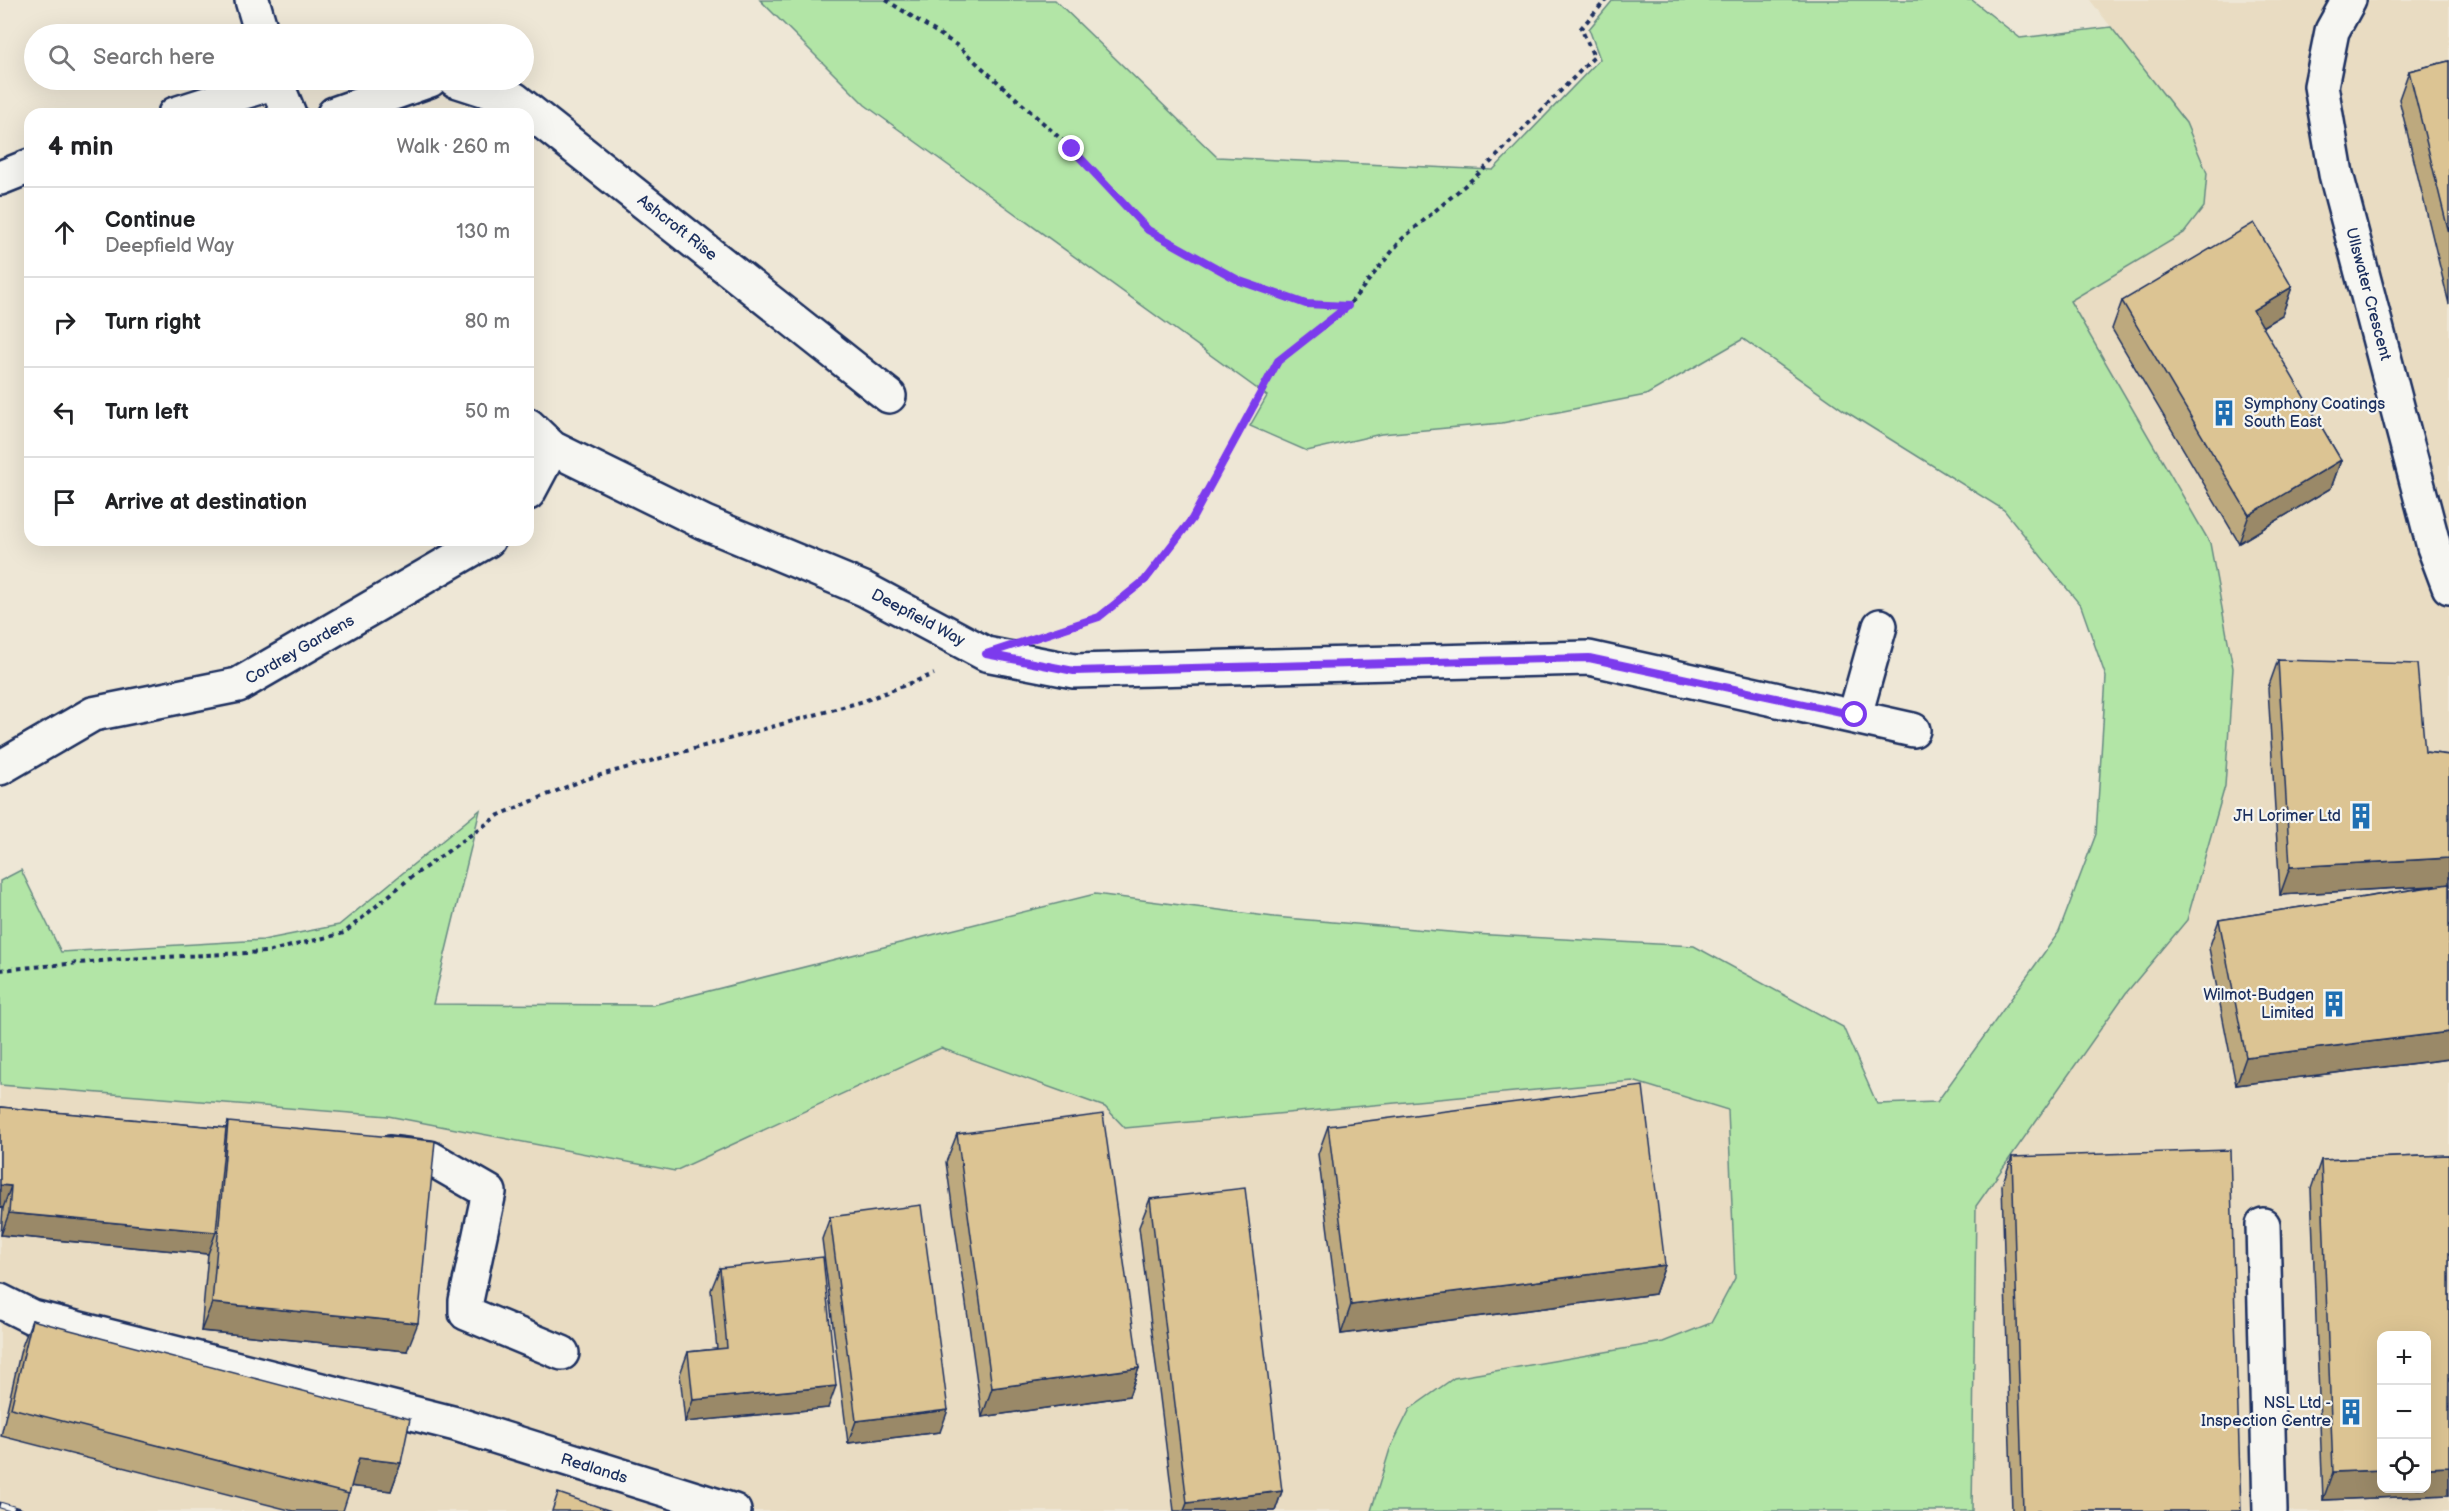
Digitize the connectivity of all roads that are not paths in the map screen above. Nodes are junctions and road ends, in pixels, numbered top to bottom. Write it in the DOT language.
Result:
graph roads {
  1 [pos="252,0"];
  2 [pos="2349,0"];
  3 [pos="259,24"];
  4 [pos="248,90"];
  5 [pos="279,90"];
  6 [pos="402,90"];
  7 [pos="486,90"];
  8 [pos="193,108"];
  9 [pos="286,108"];
  10 [pos="351,108"];
  11 [pos="525,108"];
  12 [pos="534,115"];
  13 [pos="24,168"];
  14 [pos="0,178"];
  15 [pos="889,396"];
  16 [pos="534,431"];
  17 [pos="552,448"];
  18 [pos="534,482"];
  19 [pos="478,546"];
  20 [pos="2449,587"];
  21 [pos="1880,626"];
  22 [pos="1855,715"];
  23 [pos="1913,730"];
  24 [pos="0,768"];
  25 [pos="360,1150"];
  26 [pos="2263,1225"];
  27 [pos="0,1301"];
  28 [pos="562,1353"];
  29 [pos="734,1511"];
  30 [pos="2270,1511"];
  1 -- 3 [label="street"];
  2 -- 20 [label="street, Ullswater Crescent"];
  4 -- 8 [label="street"];
  5 -- 9 [label="street"];
  6 -- 10 [label="street"];
  7 -- 11 [label="street, Ashcroft Rise"];
  12 -- 15 [label="street, Ashcroft Rise"];
  13 -- 14 [label="street"];
  16 -- 17 [label="street, Deepfield Way"];
  17 -- 18 [label="street"];
  17 -- 22 [label="street, Deepfield Way"];
  19 -- 24 [label="street, Cordrey Gardens"];
  21 -- 22 [label="street"];
  22 -- 23 [label="street, Deepfield Way"];
  25 -- 28 [label="street"];
  26 -- 30 [label="street"];
  27 -- 29 [label="street, Redlands"];
}
